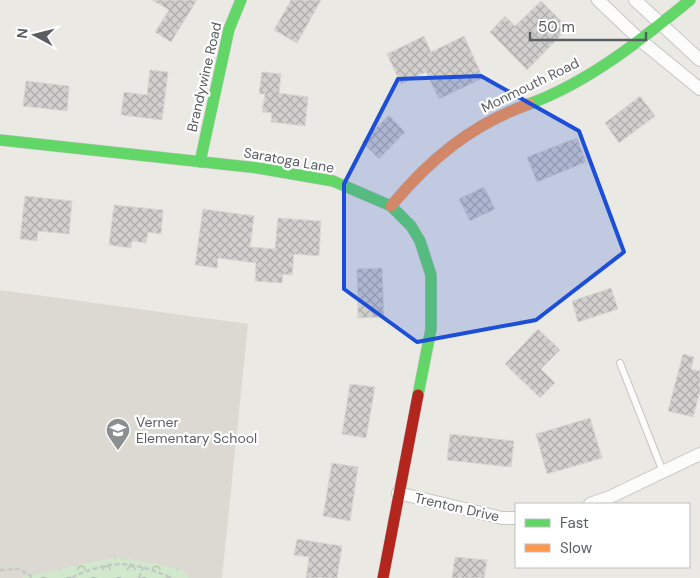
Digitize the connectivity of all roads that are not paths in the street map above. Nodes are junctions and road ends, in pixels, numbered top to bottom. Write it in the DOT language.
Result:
graph roads {
  1 [pos="240,0"];
  2 [pos="598,0"];
  3 [pos="635,0"];
  4 [pos="690,0"];
  5 [pos="662,22"];
  6 [pos="640,40"];
  7 [pos="700,60"];
  8 [pos="700,89"];
  9 [pos="0,140"];
  10 [pos="200,162"];
  11 [pos="391,206"];
  12 [pos="620,363"];
  13 [pos="700,454"];
  14 [pos="663,472"];
  15 [pos="398,494"];
  16 [pos="592,503"];
  17 [pos="515,518"];
  18 [pos="383,578"];
  1 -- 10 [label="street, Brandywine Road"];
  2 -- 6 [label="street"];
  3 -- 5 [label="street"];
  4 -- 5 [label="street, Monmouth Road"];
  5 -- 6 [label="street, Monmouth Road"];
  5 -- 7 [label="street"];
  6 -- 8 [label="street"];
  6 -- 11 [label="street, Monmouth Road"];
  9 -- 10 [label="street, Saratoga Lane"];
  10 -- 11 [label="street, Saratoga Lane"];
  11 -- 15 [label="street, Saratoga Lane"];
  12 -- 14 [label="lane"];
  13 -- 14 [label="street"];
  14 -- 16 [label="street"];
  15 -- 17 [label="street, Trenton Drive"];
  15 -- 18 [label="street, Saratoga Lane"];
}
